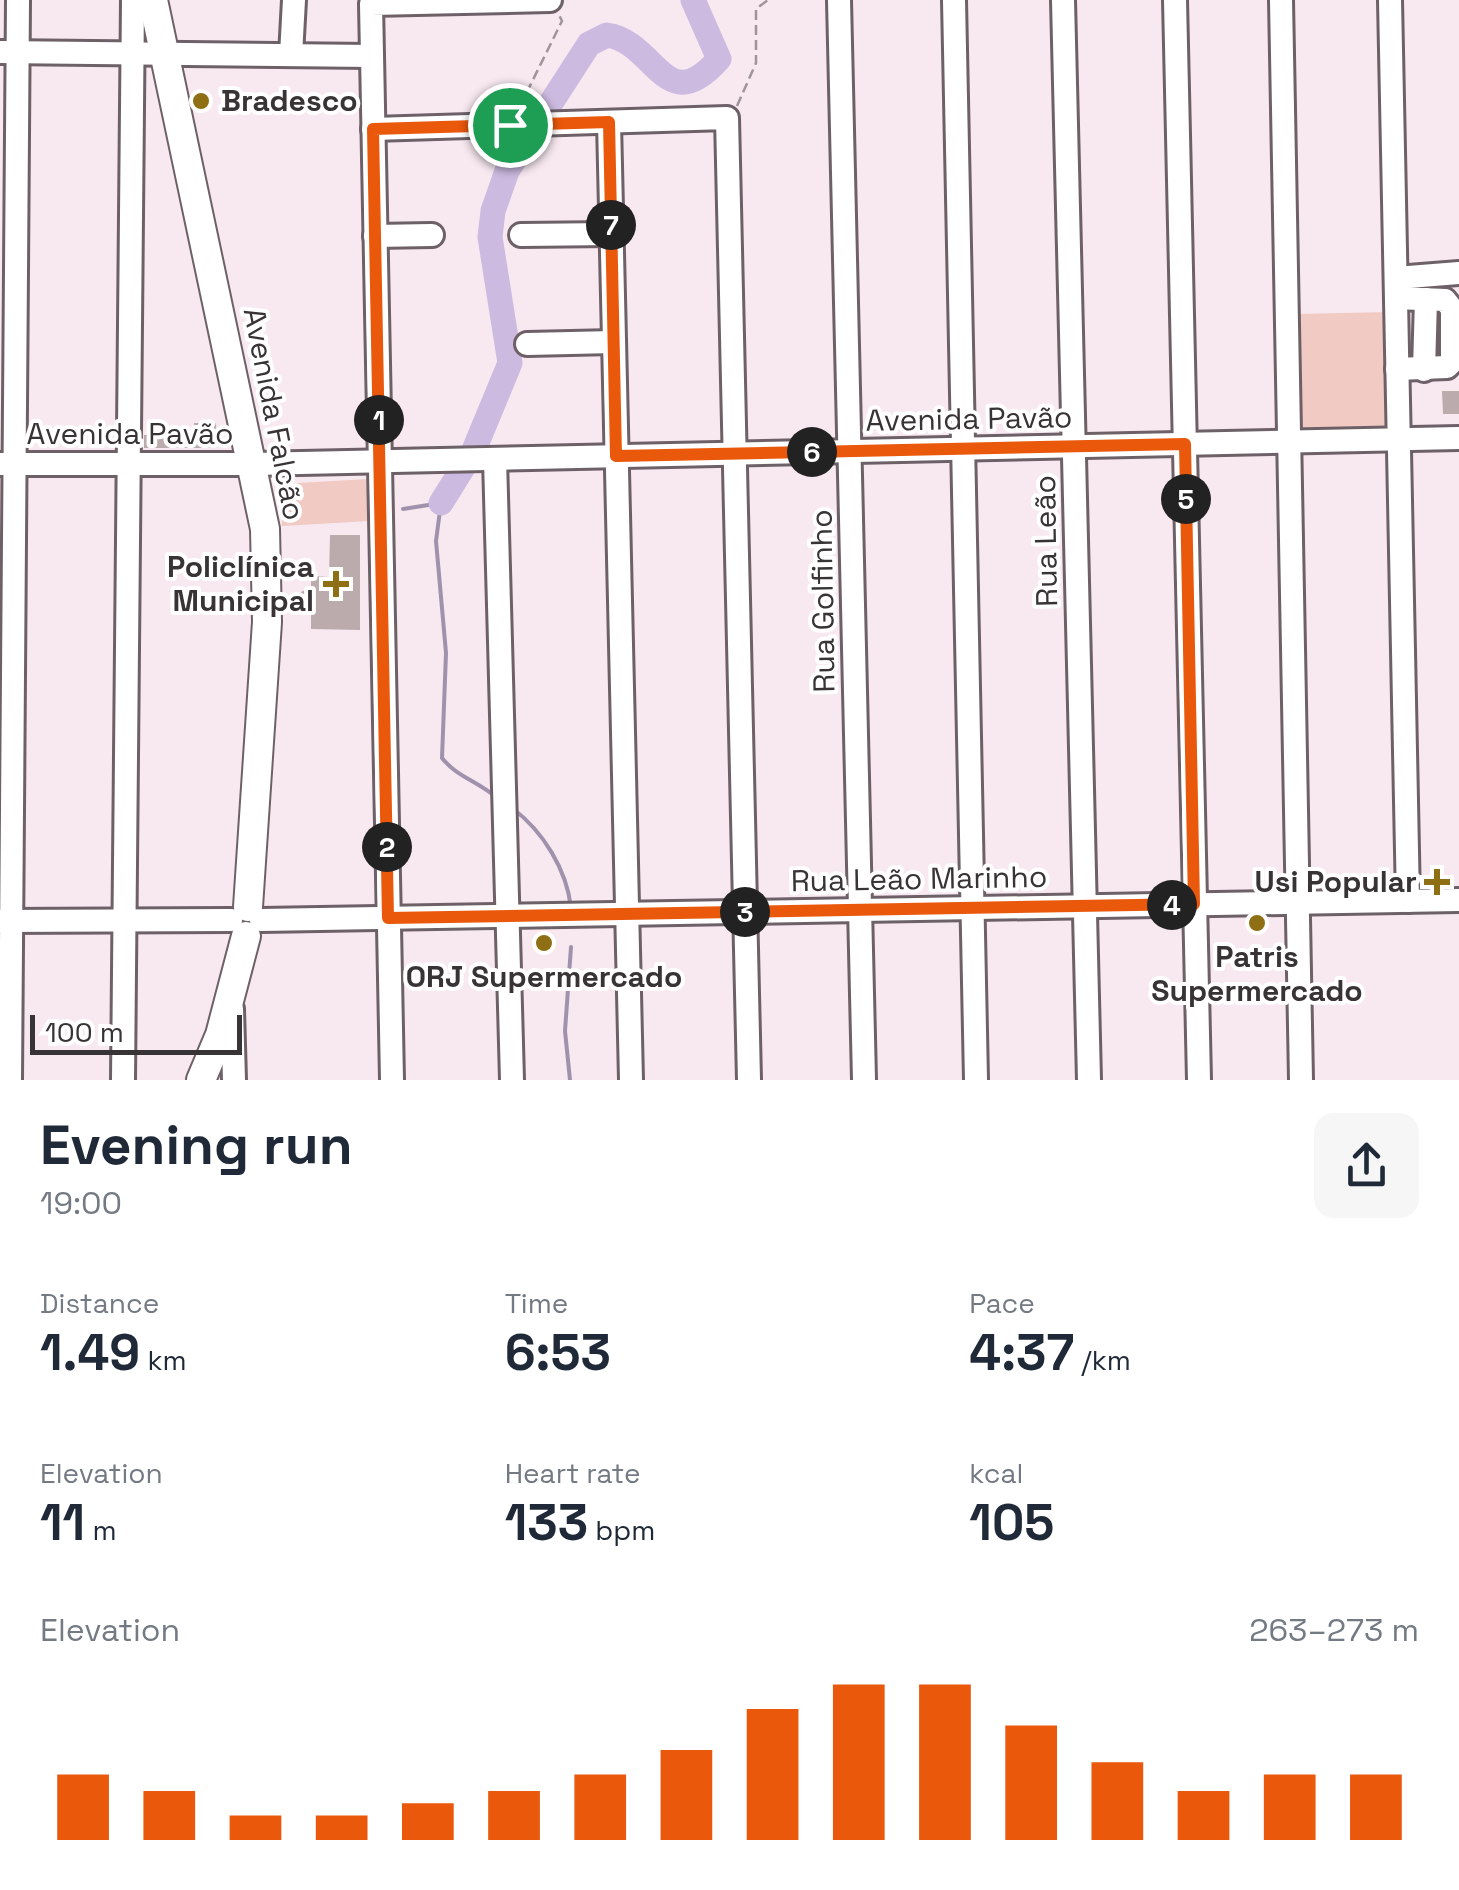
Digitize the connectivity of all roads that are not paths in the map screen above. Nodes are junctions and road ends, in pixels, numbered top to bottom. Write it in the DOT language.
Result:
graph roads {
  1 [pos="18,0"];
  2 [pos="133,0"];
  3 [pos="153,0"];
  4 [pos="294,0"];
  5 [pos="839,0"];
  6 [pos="954,0"];
  7 [pos="1062,0"];
  8 [pos="1175,0"];
  9 [pos="1281,0"];
  10 [pos="1390,0"];
  11 [pos="550,1"];
  12 [pos="415,2"];
  13 [pos="9,52"];
  14 [pos="133,53"];
  15 [pos="165,54"];
  16 [pos="291,55"];
  17 [pos="372,56"];
  18 [pos="609,122"];
  19 [pos="373,129"];
  20 [pos="611,234"];
  21 [pos="521,235"];
  22 [pos="376,236"];
  23 [pos="432,236"];
  24 [pos="1459,273"];
  25 [pos="1396,288"];
  26 [pos="614,342"];
  27 [pos="527,344"];
  28 [pos="1398,369"];
  29 [pos="1459,438"];
  30 [pos="1399,440"];
  31 [pos="1289,442"];
  32 [pos="1185,444"];
  33 [pos="1074,447"];
  34 [pos="963,449"];
  35 [pos="850,452"];
  36 [pos="735,454"];
  37 [pos="616,456"];
  38 [pos="477,459"];
  39 [pos="380,462"];
  40 [pos="7,464"];
  41 [pos="129,464"];
  42 [pos="252,464"];
  43 [pos="1459,900"];
  44 [pos="1408,901"];
  45 [pos="1298,903"];
  46 [pos="1194,904"];
  47 [pos="1084,906"];
  48 [pos="972,908"];
  49 [pos="860,910"];
  50 [pos="745,912"];
  51 [pos="627,914"];
  52 [pos="508,916"];
  53 [pos="388,918"];
  54 [pos="6,921"];
  55 [pos="125,921"];
  56 [pos="246,921"];
  57 [pos="232,996"];
  58 [pos="10,1080"];
  59 [pos="124,1080"];
  60 [pos="201,1080"];
  61 [pos="234,1080"];
  62 [pos="392,1080"];
  63 [pos="512,1080"];
  64 [pos="631,1080"];
  65 [pos="749,1080"];
  66 [pos="864,1080"];
  67 [pos="976,1080"];
  68 [pos="1088,1080"];
  69 [pos="1198,1080"];
  70 [pos="1301,1080"];
  1 -- 13 [label="street"];
  2 -- 14 [label="street"];
  3 -- 15 [label="main road, Avenida Falcão"];
  4 -- 16 [label="street"];
  5 -- 35 [label="street, Rua Golfinho"];
  6 -- 34 [label="street"];
  7 -- 33 [label="street, Rua Leão"];
  8 -- 32 [label="street"];
  9 -- 31 [label="street"];
  10 -- 25 [label="street"];
  11 -- 12 [label="street"];
  12 -- 17 [label="street"];
  13 -- 14 [label="street"];
  13 -- 40 [label="street"];
  14 -- 15 [label="street"];
  14 -- 41 [label="street"];
  15 -- 16 [label="street"];
  15 -- 42 [label="main road, Avenida Falcão"];
  16 -- 17 [label="street"];
  17 -- 19 [label="street"];
  18 -- 19 [label="street"];
  18 -- 20 [label="street"];
  18 -- 36 [label="street"];
  19 -- 22 [label="street"];
  20 -- 21 [label="street"];
  20 -- 26 [label="street"];
  22 -- 23 [label="street"];
  22 -- 39 [label="street"];
  24 -- 25 [label="street"];
  25 -- 28 [label="street"];
  25 -- 28 [label="street"];
  26 -- 27 [label="street"];
  26 -- 37 [label="street"];
  28 -- 30 [label="street"];
  29 -- 30 [label="street, Avenida Pavão"];
  30 -- 31 [label="street, Avenida Pavão"];
  30 -- 44 [label="street"];
  31 -- 32 [label="street, Avenida Pavão"];
  31 -- 45 [label="street"];
  32 -- 33 [label="street, Avenida Pavão"];
  32 -- 46 [label="street"];
  33 -- 34 [label="street, Avenida Pavão"];
  33 -- 47 [label="street, Rua Leão"];
  34 -- 35 [label="street, Avenida Pavão"];
  34 -- 48 [label="street"];
  35 -- 36 [label="street, Avenida Pavão"];
  35 -- 49 [label="street, Rua Golfinho"];
  36 -- 37 [label="street, Avenida Pavão"];
  36 -- 50 [label="street"];
  37 -- 38 [label="street, Avenida Pavão"];
  37 -- 51 [label="street"];
  38 -- 39 [label="street, Avenida Pavão"];
  38 -- 52 [label="street"];
  39 -- 42 [label="street, Avenida Pavão"];
  39 -- 53 [label="street"];
  40 -- 41 [label="street, Avenida Pavão"];
  40 -- 54 [label="street"];
  41 -- 42 [label="street, Avenida Pavão"];
  41 -- 55 [label="street"];
  42 -- 56 [label="main road, Avenida Falcão"];
  43 -- 44 [label="street, Rua Leão Marinho"];
  44 -- 45 [label="street, Rua Leão Marinho"];
  45 -- 46 [label="street, Rua Leão Marinho"];
  45 -- 70 [label="street"];
  46 -- 47 [label="street, Rua Leão Marinho"];
  46 -- 69 [label="street"];
  47 -- 48 [label="street, Rua Leão Marinho"];
  47 -- 68 [label="street, Rua Leão"];
  48 -- 49 [label="street, Rua Leão Marinho"];
  48 -- 67 [label="street"];
  49 -- 50 [label="street, Rua Leão Marinho"];
  49 -- 66 [label="street, Rua Golfinho"];
  50 -- 51 [label="street, Rua Leão Marinho"];
  50 -- 65 [label="street"];
  51 -- 52 [label="street, Rua Leão Marinho"];
  51 -- 64 [label="street"];
  52 -- 53 [label="street, Rua Leão Marinho"];
  52 -- 63 [label="street"];
  53 -- 56 [label="street, Rua Leão Marinho"];
  53 -- 62 [label="street"];
  54 -- 55 [label="street, Rua Leão Marinho"];
  54 -- 58 [label="street"];
  55 -- 56 [label="street, Rua Leão Marinho"];
  55 -- 59 [label="street"];
  56 -- 57 [label="main road, Avenida Falcão"];
  57 -- 60 [label="main road, Avenida Falcão"];
  57 -- 61 [label="street"];
}
